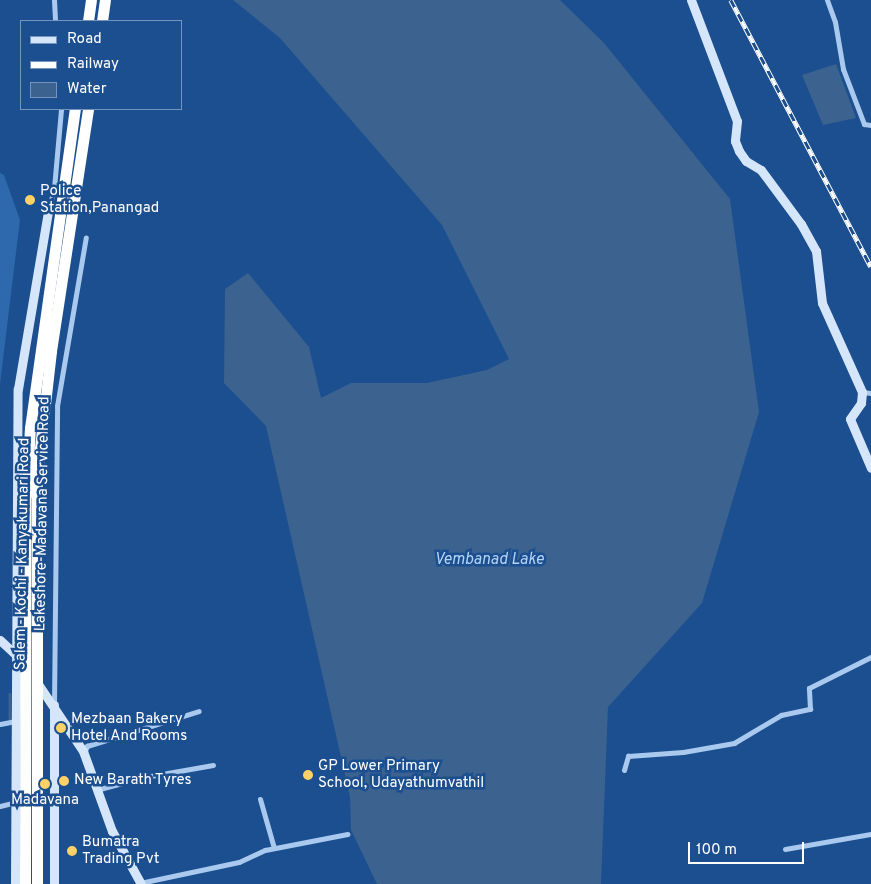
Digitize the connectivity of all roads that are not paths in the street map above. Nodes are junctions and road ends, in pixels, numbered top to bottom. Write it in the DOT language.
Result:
graph roads {
  1 [pos="54,0"];
  2 [pos="91,0"];
  3 [pos="105,0"];
  4 [pos="691,0"];
  5 [pos="826,0"];
  6 [pos="55,20"];
  7 [pos="88,20"];
  8 [pos="102,20"];
  9 [pos="60,110"];
  10 [pos="75,110"];
  11 [pos="88,110"];
  12 [pos="871,125"];
  13 [pos="48,212"];
  14 [pos="86,237"];
  15 [pos="866,393"];
  16 [pos="871,468"];
  17 [pos="0,640"];
  18 [pos="16,655"];
  19 [pos="871,657"];
  20 [pos="25,666"];
  21 [pos="36,681"];
  22 [pos="54,705"];
  23 [pos="199,711"];
  24 [pos="16,721"];
  25 [pos="0,724"];
  26 [pos="84,753"];
  27 [pos="213,765"];
  28 [pos="624,770"];
  29 [pos="96,790"];
  30 [pos="260,799"];
  31 [pos="16,802"];
  32 [pos="0,806"];
  33 [pos="347,834"];
  34 [pos="871,834"];
  35 [pos="274,848"];
  36 [pos="785,849"];
  37 [pos="140,883"];
  38 [pos="15,884"];
  39 [pos="25,884"];
  40 [pos="37,884"];
  41 [pos="54,884"];
  1 -- 6 [label="street"];
  2 -- 7 [label="highway"];
  3 -- 8 [label="highway"];
  4 -- 15 [label="street"];
  5 -- 12 [label="street"];
  9 -- 13 [label="street"];
  10 -- 20 [label="highway, Salem - Kochi - Kanyakumari Road"];
  11 -- 21 [label="highway, Salem - Kochi - Kanyakumari Road"];
  13 -- 18 [label="street, Lakeshore-Madavana Service Road"];
  14 -- 22 [label="street, Lakeshore-Madavana Service Road"];
  15 -- 16 [label="street"];
  17 -- 18 [label="street"];
  18 -- 20 [label="street"];
  18 -- 24 [label="street, Lakeshore-Madavana Service Road"];
  19 -- 28 [label="street"];
  20 -- 21 [label="highway"];
  20 -- 39 [label="highway, Salem - Kochi - Kanyakumari Road"];
  21 -- 22 [label="street"];
  21 -- 40 [label="highway, Salem - Kochi - Kanyakumari Road"];
  22 -- 26 [label="street"];
  22 -- 41 [label="street, Lakeshore-Madavana Service Road"];
  23 -- 26 [label="street"];
  24 -- 25 [label="street"];
  24 -- 31 [label="street, Lakeshore-Madavana Service Road"];
  26 -- 29 [label="street"];
  27 -- 29 [label="street"];
  29 -- 37 [label="street"];
  30 -- 35 [label="street"];
  31 -- 32 [label="street"];
  31 -- 38 [label="street, Lakeshore-Madavana Service Road"];
  33 -- 35 [label="street"];
  34 -- 36 [label="street"];
  35 -- 37 [label="street"];
}
